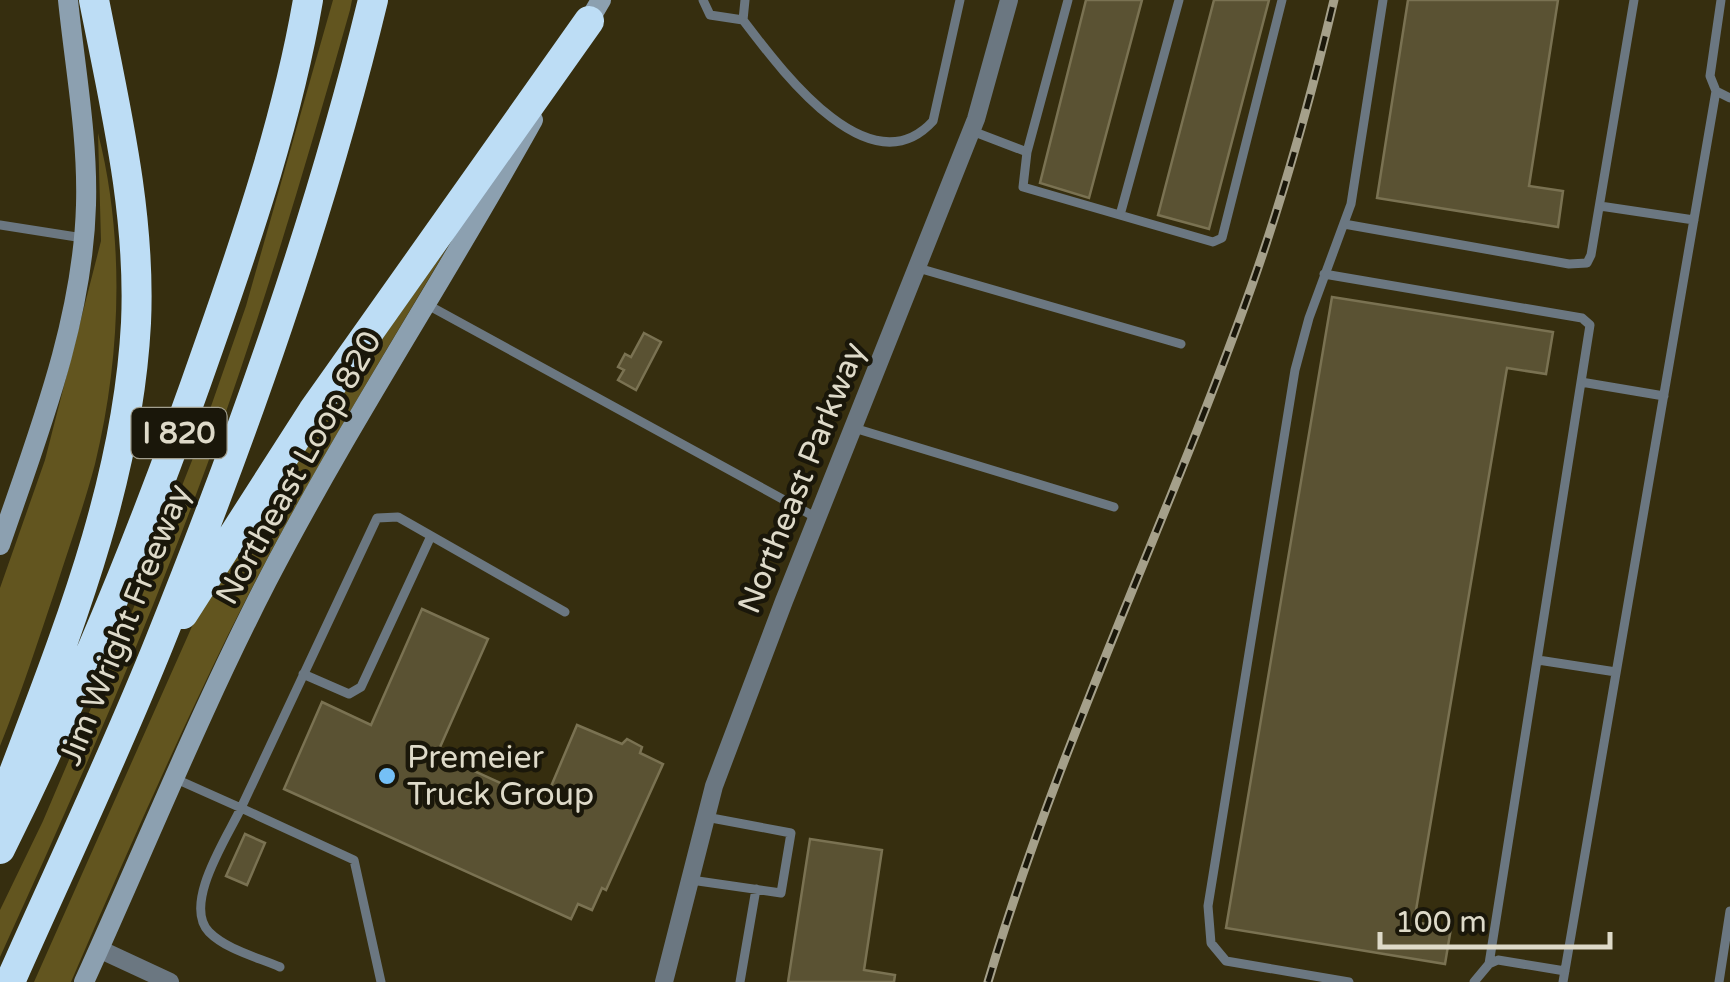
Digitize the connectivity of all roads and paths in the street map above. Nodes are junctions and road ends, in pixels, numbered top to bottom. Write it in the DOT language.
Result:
graph roads {
  1 [pos="68,0"];
  2 [pos="94,0"];
  3 [pos="308,0"];
  4 [pos="373,0"];
  5 [pos="703,0"];
  6 [pos="745,0"];
  7 [pos="960,0"];
  8 [pos="1009,0"];
  9 [pos="1068,0"];
  10 [pos="1180,0"];
  11 [pos="1282,0"];
  12 [pos="1384,0"];
  13 [pos="1634,0"];
  14 [pos="1721,0"];
  15 [pos="595,11"];
  16 [pos="742,20"];
  17 [pos="1716,91"];
  18 [pos="1730,98"];
  19 [pos="972,131"];
  20 [pos="1027,152"];
  21 [pos="1600,206"];
  22 [pos="1120,216"];
  23 [pos="1694,220"];
  24 [pos="1344,224"];
  25 [pos="0,225"];
  26 [pos="83,238"];
  27 [pos="918,268"];
  28 [pos="1324,274"];
  29 [pos="426,304"];
  30 [pos="1181,344"];
  31 [pos="1581,382"];
  32 [pos="1664,396"];
  33 [pos="854,428"];
  34 [pos="1114,507"];
  35 [pos="817,518"];
  36 [pos="431,536"];
  37 [pos="0,545"];
  38 [pos="565,612"];
  39 [pos="159,644"];
  40 [pos="1538,660"];
  41 [pos="1616,672"];
  42 [pos="304,674"];
  43 [pos="174,778"];
  44 [pos="241,808"];
  45 [pos="0,810"];
  46 [pos="706,817"];
  47 [pos="0,849"];
  48 [pos="689,880"];
  49 [pos="756,889"];
  50 [pos="1730,911"];
  51 [pos="99,949"];
  52 [pos="1488,964"];
  53 [pos="280,967"];
  54 [pos="1564,976"];
  55 [pos="10,982"];
  56 [pos="84,982"];
  57 [pos="170,982"];
  58 [pos="381,982"];
  59 [pos="664,982"];
  60 [pos="740,982"];
  61 [pos="1349,982"];
  62 [pos="1474,982"];
  63 [pos="1719,982"];
  1 -- 26 [label="main road"];
  2 -- 45 [label="highway"];
  3 -- 47 [label="highway, Jim Wright Freeway / I 820"];
  4 -- 39 [label="highway, Jim Wright Freeway / I 820"];
  5 -- 16 [label="lane"];
  6 -- 16 [label="lane"];
  7 -- 16 [label="lane"];
  8 -- 19 [label="street, Northeast Parkway"];
  9 -- 20 [label="lane"];
  10 -- 22 [label="lane"];
  11 -- 22 [label="lane"];
  12 -- 24 [label="lane"];
  13 -- 21 [label="lane"];
  14 -- 17 [label="lane"];
  15 -- 29 [label="main road, Northeast Loop 820"];
  15 -- 39 [label="highway"];
  17 -- 18 [label="lane"];
  17 -- 23 [label="lane"];
  19 -- 20 [label="lane"];
  19 -- 27 [label="street, Northeast Parkway"];
  20 -- 22 [label="lane"];
  21 -- 23 [label="lane"];
  21 -- 24 [label="lane"];
  23 -- 32 [label="lane"];
  24 -- 28 [label="lane"];
  25 -- 26 [label="lane"];
  26 -- 37 [label="main road"];
  27 -- 30 [label="lane"];
  27 -- 33 [label="street, Northeast Parkway"];
  28 -- 31 [label="lane"];
  28 -- 61 [label="lane"];
  29 -- 35 [label="lane"];
  29 -- 43 [label="main road, Northeast Loop 820"];
  31 -- 32 [label="lane"];
  31 -- 40 [label="lane"];
  32 -- 41 [label="lane"];
  33 -- 34 [label="lane"];
  33 -- 35 [label="street, Northeast Parkway"];
  35 -- 46 [label="street, Northeast Parkway"];
  36 -- 38 [label="lane"];
  36 -- 42 [label="lane"];
  36 -- 42 [label="lane"];
  39 -- 55 [label="highway, Jim Wright Freeway / I 820"];
  40 -- 41 [label="lane"];
  40 -- 52 [label="lane"];
  41 -- 54 [label="lane"];
  42 -- 44 [label="lane"];
  43 -- 44 [label="lane"];
  43 -- 51 [label="main road, Northeast Loop 820"];
  44 -- 53 [label="lane"];
  44 -- 58 [label="lane"];
  46 -- 48 [label="street, Northeast Parkway"];
  46 -- 49 [label="lane"];
  48 -- 49 [label="lane"];
  48 -- 59 [label="street, Northeast Parkway"];
  49 -- 60 [label="lane"];
  50 -- 63 [label="lane"];
  51 -- 56 [label="main road, Northeast Loop 820"];
  51 -- 57 [label="street"];
  52 -- 54 [label="lane"];
  52 -- 62 [label="lane"];
}
